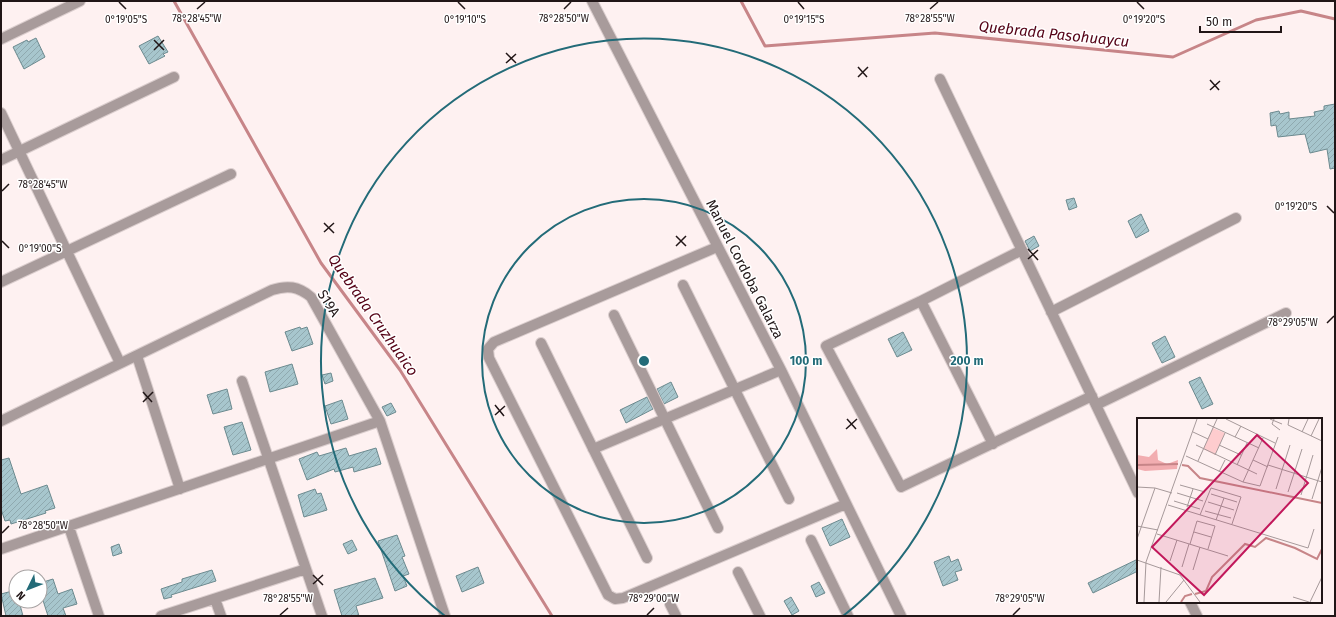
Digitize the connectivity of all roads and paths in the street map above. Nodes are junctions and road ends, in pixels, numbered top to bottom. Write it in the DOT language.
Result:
graph roads {
  1 [pos="80,1"];
  2 [pos="592,1"];
  3 [pos="1,39"];
  4 [pos="174,77"];
  5 [pos="940,79"];
  6 [pos="1,113"];
  7 [pos="19,152"];
  8 [pos="1,160"];
  9 [pos="231,174"];
  10 [pos="1236,218"];
  11 [pos="717,247"];
  12 [pos="66,250"];
  13 [pos="1022,250"];
  14 [pos="1,282"];
  15 [pos="683,285"];
  16 [pos="921,301"];
  17 [pos="1051,312"];
  18 [pos="1286,313"];
  19 [pos="614,315"];
  20 [pos="541,343"];
  21 [pos="136,356"];
  22 [pos="120,363"];
  23 [pos="782,370"];
  24 [pos="242,381"];
  25 [pos="735,390"];
  26 [pos="1094,401"];
  27 [pos="664,419"];
  28 [pos="1,421"];
  29 [pos="380,421"];
  30 [pos="993,444"];
  31 [pos="593,449"];
  32 [pos="269,459"];
  33 [pos="180,489"];
  34 [pos="1137,491"];
  35 [pos="789,499"];
  36 [pos="846,504"];
  37 [pos="69,526"];
  38 [pos="718,528"];
  39 [pos="811,540"];
  40 [pos="1,549"];
  41 [pos="647,558"];
  42 [pos="306,569"];
  43 [pos="738,572"];
  44 [pos="215,598"];
  45 [pos="1190,603"];
  46 [pos="670,604"];
  47 [pos="99,616"];
  48 [pos="161,616"];
  49 [pos="222,616"];
  50 [pos="322,616"];
  51 [pos="445,616"];
  52 [pos="676,616"];
  53 [pos="760,616"];
  54 [pos="848,616"];
  55 [pos="901,616"];
  56 [pos="1197,616"];
  1 -- 3 [label="street"];
  2 -- 11 [label="street, Manuel Cordoba Galarza"];
  4 -- 7 [label="street"];
  5 -- 13 [label="street"];
  6 -- 7 [label="street"];
  7 -- 8 [label="street"];
  7 -- 12 [label="street"];
  9 -- 12 [label="street"];
  10 -- 17 [label="street"];
  11 -- 23 [label="street, Manuel Cordoba Galarza"];
  11 -- 36 [label="street"];
  12 -- 14 [label="street"];
  12 -- 22 [label="street"];
  13 -- 16 [label="street"];
  13 -- 17 [label="street"];
  15 -- 25 [label="street"];
  16 -- 30 [label="street"];
  16 -- 30 [label="street"];
  17 -- 26 [label="street"];
  18 -- 26 [label="street"];
  19 -- 27 [label="street"];
  20 -- 31 [label="street"];
  21 -- 22 [label="street, S19A"];
  21 -- 29 [label="street, S19A"];
  21 -- 33 [label="street"];
  22 -- 28 [label="street, S19A"];
  23 -- 25 [label="street"];
  23 -- 36 [label="street, Manuel Cordoba Galarza"];
  24 -- 32 [label="street"];
  25 -- 27 [label="street"];
  25 -- 35 [label="street"];
  26 -- 30 [label="street"];
  26 -- 34 [label="street"];
  27 -- 31 [label="street"];
  27 -- 38 [label="street"];
  29 -- 32 [label="street"];
  29 -- 51 [label="street, S19A"];
  31 -- 41 [label="street"];
  32 -- 33 [label="street"];
  32 -- 42 [label="street"];
  33 -- 37 [label="street"];
  36 -- 55 [label="street, Manuel Cordoba Galarza"];
  37 -- 40 [label="street"];
  37 -- 47 [label="street"];
  39 -- 54 [label="street"];
  42 -- 44 [label="street"];
  42 -- 50 [label="street"];
  43 -- 53 [label="street"];
  44 -- 48 [label="street"];
  44 -- 49 [label="street"];
  45 -- 56 [label="street"];
  46 -- 52 [label="street"];
}
